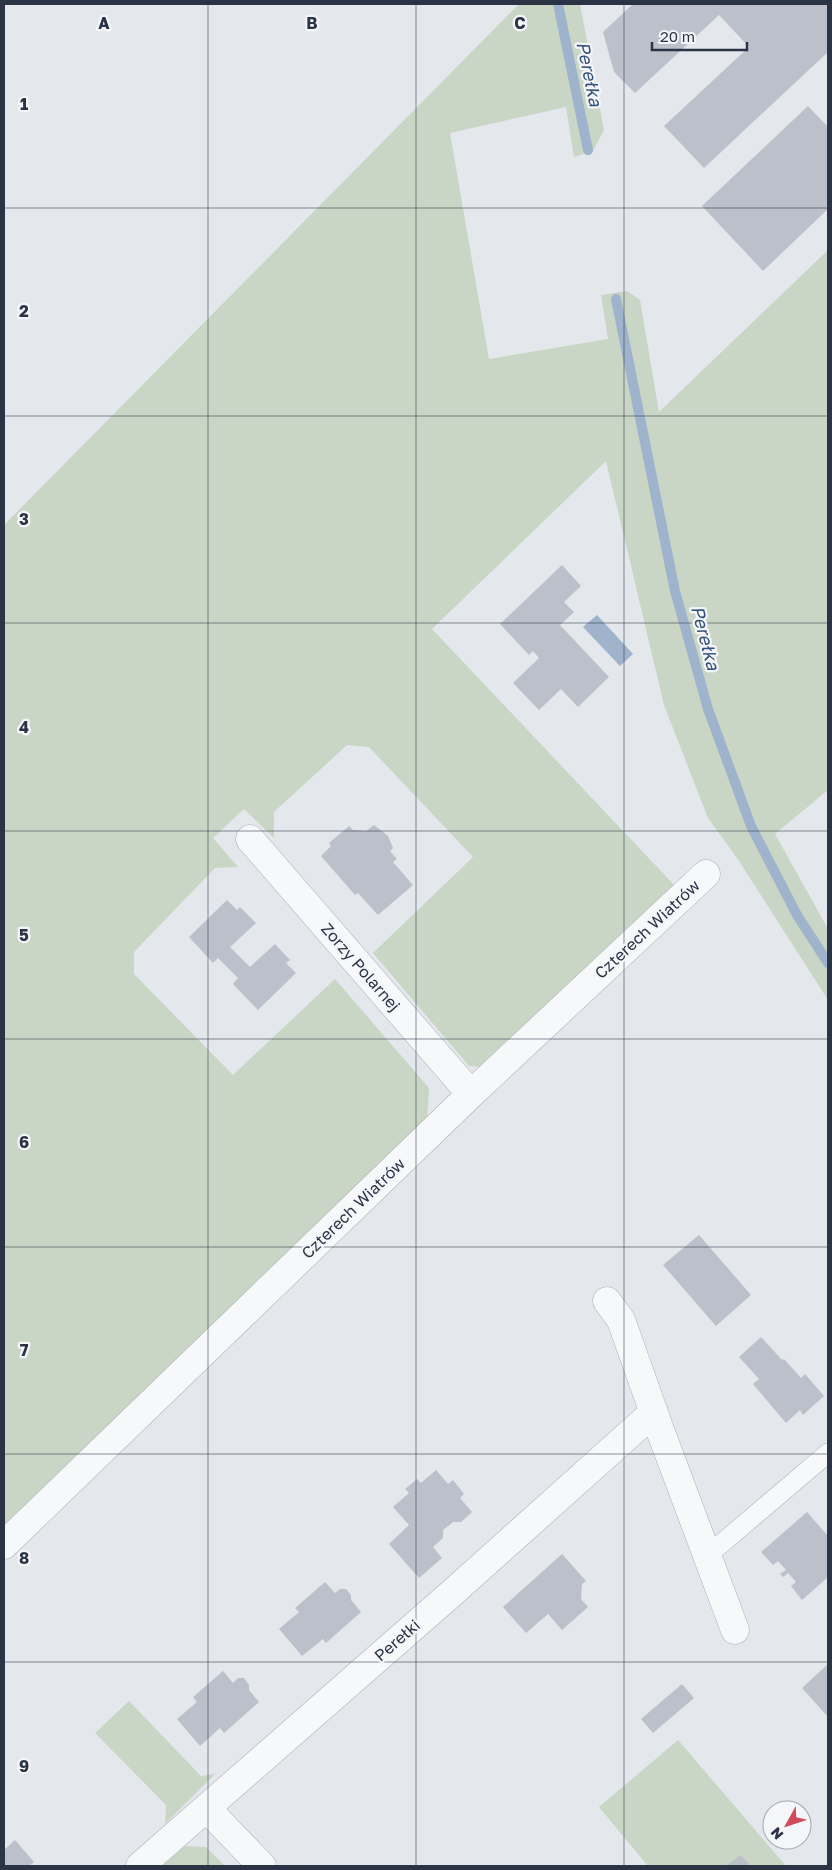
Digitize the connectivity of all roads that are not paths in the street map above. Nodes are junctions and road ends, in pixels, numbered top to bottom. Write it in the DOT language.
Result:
graph roads {
  1 [pos="250,839"];
  2 [pos="706,874"];
  3 [pos="471,1094"];
  4 [pos="607,1301"];
  5 [pos="654,1412"];
  6 [pos="828,1453"];
  7 [pos="4,1545"];
  8 [pos="708,1555"];
  9 [pos="735,1630"];
  10 [pos="206,1808"];
  11 [pos="140,1866"];
  12 [pos="262,1866"];
  1 -- 3 [label="street, Zorzy Polarnej"];
  2 -- 3 [label="street, Czterech Wiatrów"];
  3 -- 7 [label="street, Czterech Wiatrów"];
  4 -- 5 [label="street"];
  5 -- 8 [label="street"];
  5 -- 10 [label="street, Perełki"];
  6 -- 8 [label="lane"];
  8 -- 9 [label="street"];
  10 -- 11 [label="street, Perełki"];
  10 -- 12 [label="street"];
}
